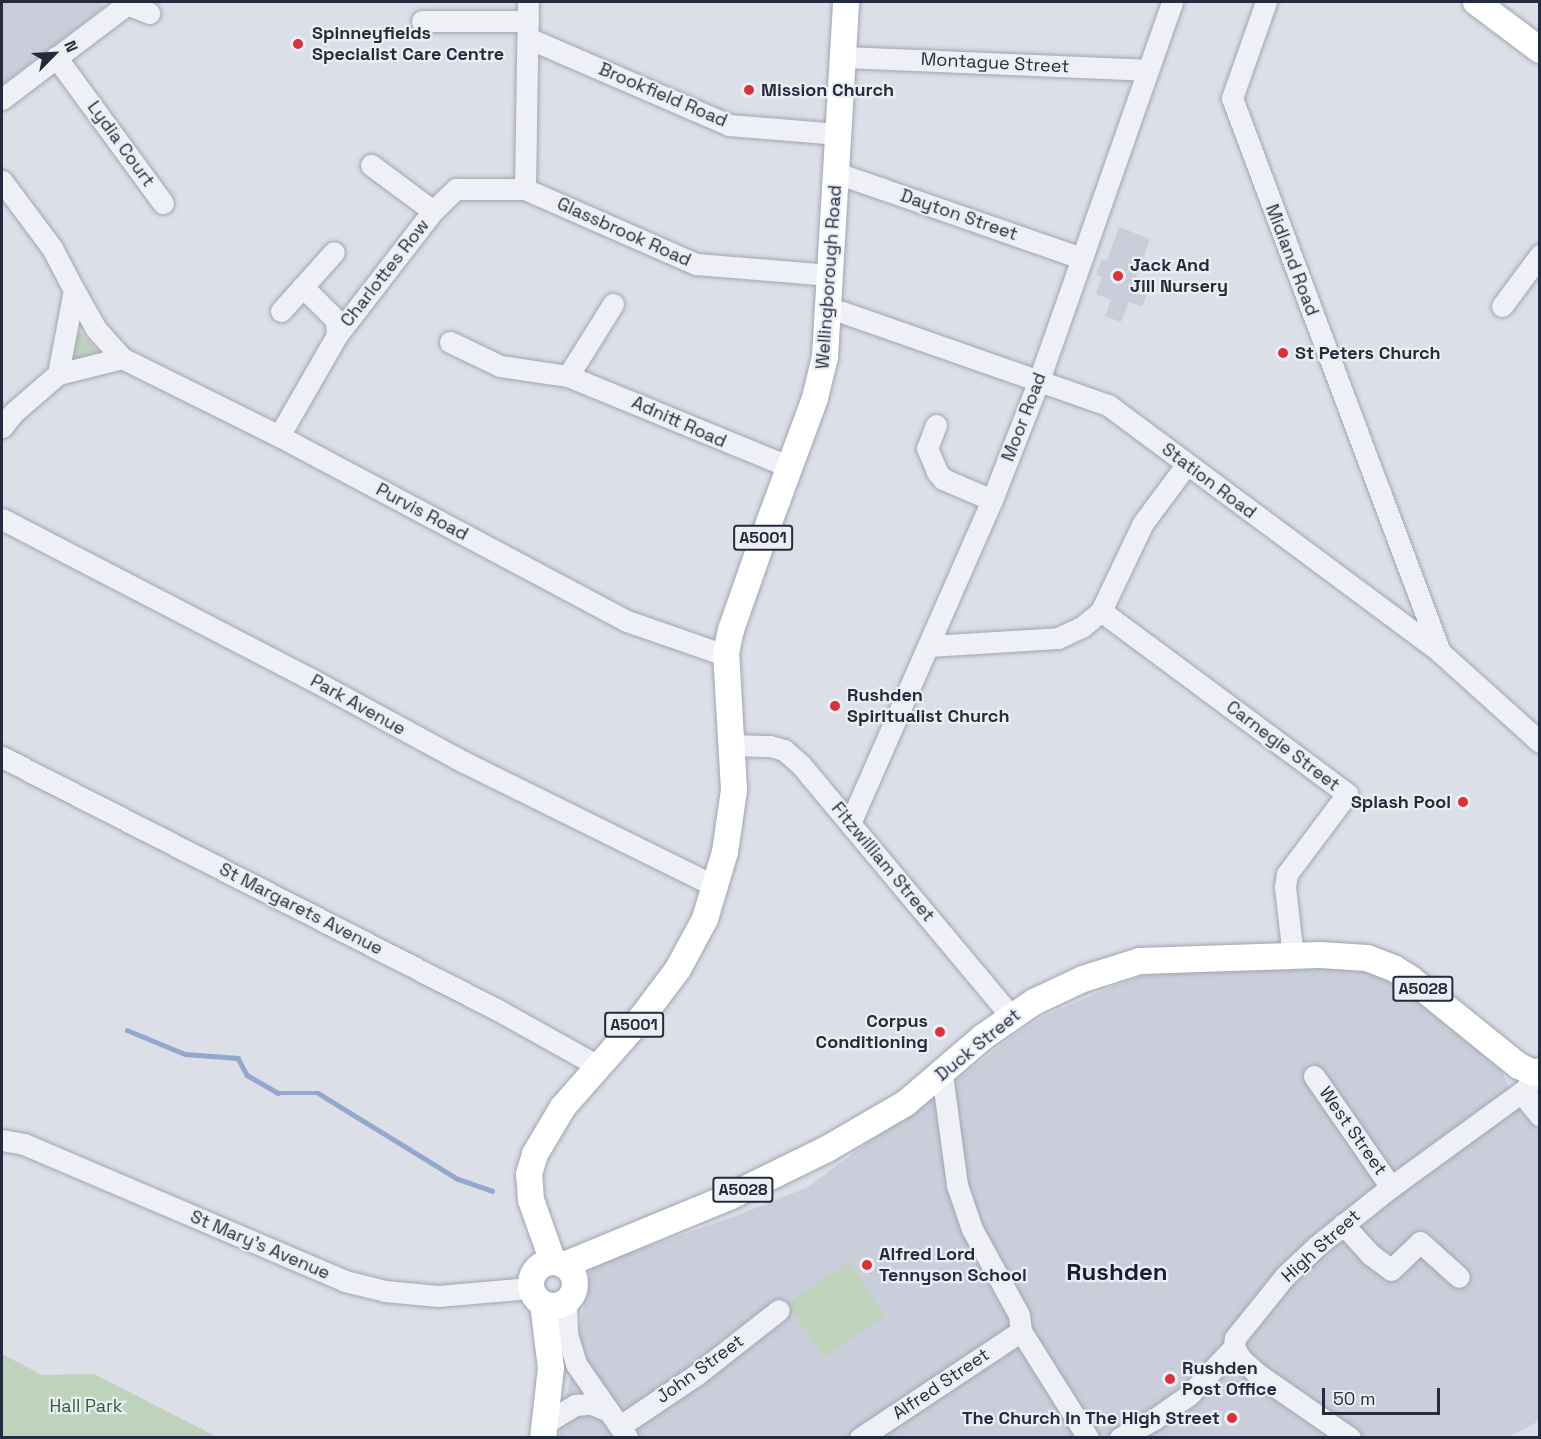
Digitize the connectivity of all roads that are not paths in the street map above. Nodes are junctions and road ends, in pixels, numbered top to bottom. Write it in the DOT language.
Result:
graph roads {
  1 [pos="846,2"];
  2 [pos="1172,2"];
  3 [pos="1266,2"];
  4 [pos="1476,2"];
  5 [pos="127,3"];
  6 [pos="149,13"];
  7 [pos="528,20"];
  8 [pos="422,21"];
  9 [pos="1538,47"];
  10 [pos="56,57"];
  11 [pos="843,57"];
  12 [pos="1148,70"];
  13 [pos="2,99"];
  14 [pos="839,134"];
  15 [pos="371,165"];
  16 [pos="836,177"];
  17 [pos="2,181"];
  18 [pos="525,189"];
  19 [pos="164,203"];
  20 [pos="434,211"];
  21 [pos="334,252"];
  22 [pos="1539,255"];
  23 [pos="1081,258"];
  24 [pos="831,275"];
  25 [pos="303,287"];
  26 [pos="74,290"];
  27 [pos="613,304"];
  28 [pos="1502,306"];
  29 [pos="829,310"];
  30 [pos="281,311"];
  31 [pos="337,335"];
  32 [pos="450,342"];
  33 [pos="122,358"];
  34 [pos="58,374"];
  35 [pos="568,376"];
  36 [pos="1039,380"];
  37 [pos="936,425"];
  38 [pos="2,427"];
  39 [pos="279,436"];
  40 [pos="1186,465"];
  41 [pos="790,467"];
  42 [pos="992,500"];
  43 [pos="2,519"];
  44 [pos="1101,611"];
  45 [pos="929,646"];
  46 [pos="726,652"];
  47 [pos="1440,652"];
  48 [pos="1539,742"];
  49 [pos="733,745"];
  50 [pos="2,756"];
  51 [pos="850,821"];
  52 [pos="717,887"];
  53 [pos="1293,956"];
  54 [pos="1011,1017"];
  55 [pos="598,1066"];
  56 [pos="942,1074"];
  57 [pos="1314,1076"];
  58 [pos="1533,1078"];
  59 [pos="1539,1116"];
  60 [pos="2,1140"];
  61 [pos="1391,1187"];
  62 [pos="1343,1224"];
  63 [pos="559,1264"];
  64 [pos="1459,1277"];
  65 [pos="547,1298"];
  66 [pos="779,1310"];
  67 [pos="1021,1331"];
  68 [pos="1234,1347"];
  69 [pos="618,1424"];
  70 [pos="545,1430"];
  71 [pos="860,1437"];
  72 [pos="1088,1437"];
  73 [pos="1120,1437"];
  74 [pos="1350,1437"];
  1 -- 11 [label="main road, Wellingborough Road / A5001"];
  2 -- 12 [label="street, Moor Road"];
  3 -- 47 [label="street, Midland Road"];
  4 -- 9 [label="main road"];
  5 -- 6 [label="street"];
  5 -- 10 [label="street"];
  7 -- 8 [label="street"];
  7 -- 14 [label="street, Brookfield Road"];
  7 -- 18 [label="street"];
  10 -- 13 [label="street"];
  10 -- 19 [label="street, Lydia Court"];
  11 -- 12 [label="street, Montague Street"];
  11 -- 14 [label="main road, Wellingborough Road / A5001"];
  12 -- 23 [label="street, Moor Road"];
  14 -- 16 [label="main road, Wellingborough Road / A5001"];
  15 -- 20 [label="street"];
  16 -- 23 [label="street, Dayton Street"];
  16 -- 24 [label="main road, Wellingborough Road / A5001"];
  17 -- 26 [label="street, Purvis Road"];
  18 -- 20 [label="street, Glassbrook Road"];
  18 -- 24 [label="street, Glassbrook Road"];
  20 -- 31 [label="street, Charlottes Row"];
  21 -- 25 [label="street"];
  22 -- 28 [label="street"];
  23 -- 36 [label="street, Moor Road"];
  24 -- 29 [label="main road, Wellingborough Road / A5001"];
  25 -- 30 [label="street"];
  25 -- 31 [label="street"];
  26 -- 33 [label="street, Purvis Road"];
  26 -- 34 [label="street"];
  27 -- 35 [label="street"];
  29 -- 36 [label="street, Station Road"];
  29 -- 41 [label="main road, Wellingborough Road / A5001"];
  31 -- 39 [label="street, Charlottes Row"];
  32 -- 35 [label="street, Adnitt Road"];
  33 -- 34 [label="street"];
  33 -- 39 [label="street, Purvis Road"];
  34 -- 38 [label="street"];
  35 -- 41 [label="street, Adnitt Road"];
  36 -- 40 [label="street, Station Road"];
  36 -- 42 [label="street, Moor Road"];
  37 -- 42 [label="street"];
  39 -- 46 [label="street, Purvis Road"];
  40 -- 44 [label="street"];
  40 -- 47 [label="street, Station Road"];
  41 -- 46 [label="main road, Wellingborough Road / A5001"];
  42 -- 45 [label="street, Moor Road"];
  43 -- 52 [label="street, Park Avenue"];
  44 -- 45 [label="street"];
  44 -- 53 [label="street, Carnegie Street"];
  45 -- 51 [label="street, Moor Road"];
  46 -- 49 [label="main road, Wellingborough Road / A5001"];
  47 -- 48 [label="street, Station Road"];
  49 -- 51 [label="street, Fitzwilliam Street"];
  49 -- 52 [label="main road, Wellingborough Road / A5001"];
  50 -- 55 [label="street, St Margarets Avenue"];
  51 -- 54 [label="street, Fitzwilliam Street"];
  52 -- 55 [label="main road, Wellingborough Road / A5001"];
  53 -- 54 [label="main road, Duck Street / A5028"];
  53 -- 58 [label="main road, Duck Street / A5028"];
  54 -- 56 [label="main road, Duck Street / A5028"];
  55 -- 63 [label="main road, Wellingborough Road / A5001"];
  56 -- 63 [label="main road, Duck Street / A5028"];
  56 -- 67 [label="street"];
  57 -- 61 [label="street, West Street"];
  58 -- 59 [label="street"];
  58 -- 61 [label="street, High Street"];
  60 -- 65 [label="street, St Mary's Avenue"];
  61 -- 62 [label="street, High Street"];
  62 -- 64 [label="street"];
  62 -- 68 [label="street, High Street"];
  63 -- 65 [label="main road, A5028"];
  63 -- 65 [label="main road"];
  65 -- 69 [label="street"];
  65 -- 70 [label="main road"];
  66 -- 69 [label="street, John Street"];
  67 -- 71 [label="street, Alfred Street"];
  67 -- 72 [label="street"];
  68 -- 73 [label="street, High Street"];
  68 -- 74 [label="street"];
  69 -- 70 [label="street"];
}
